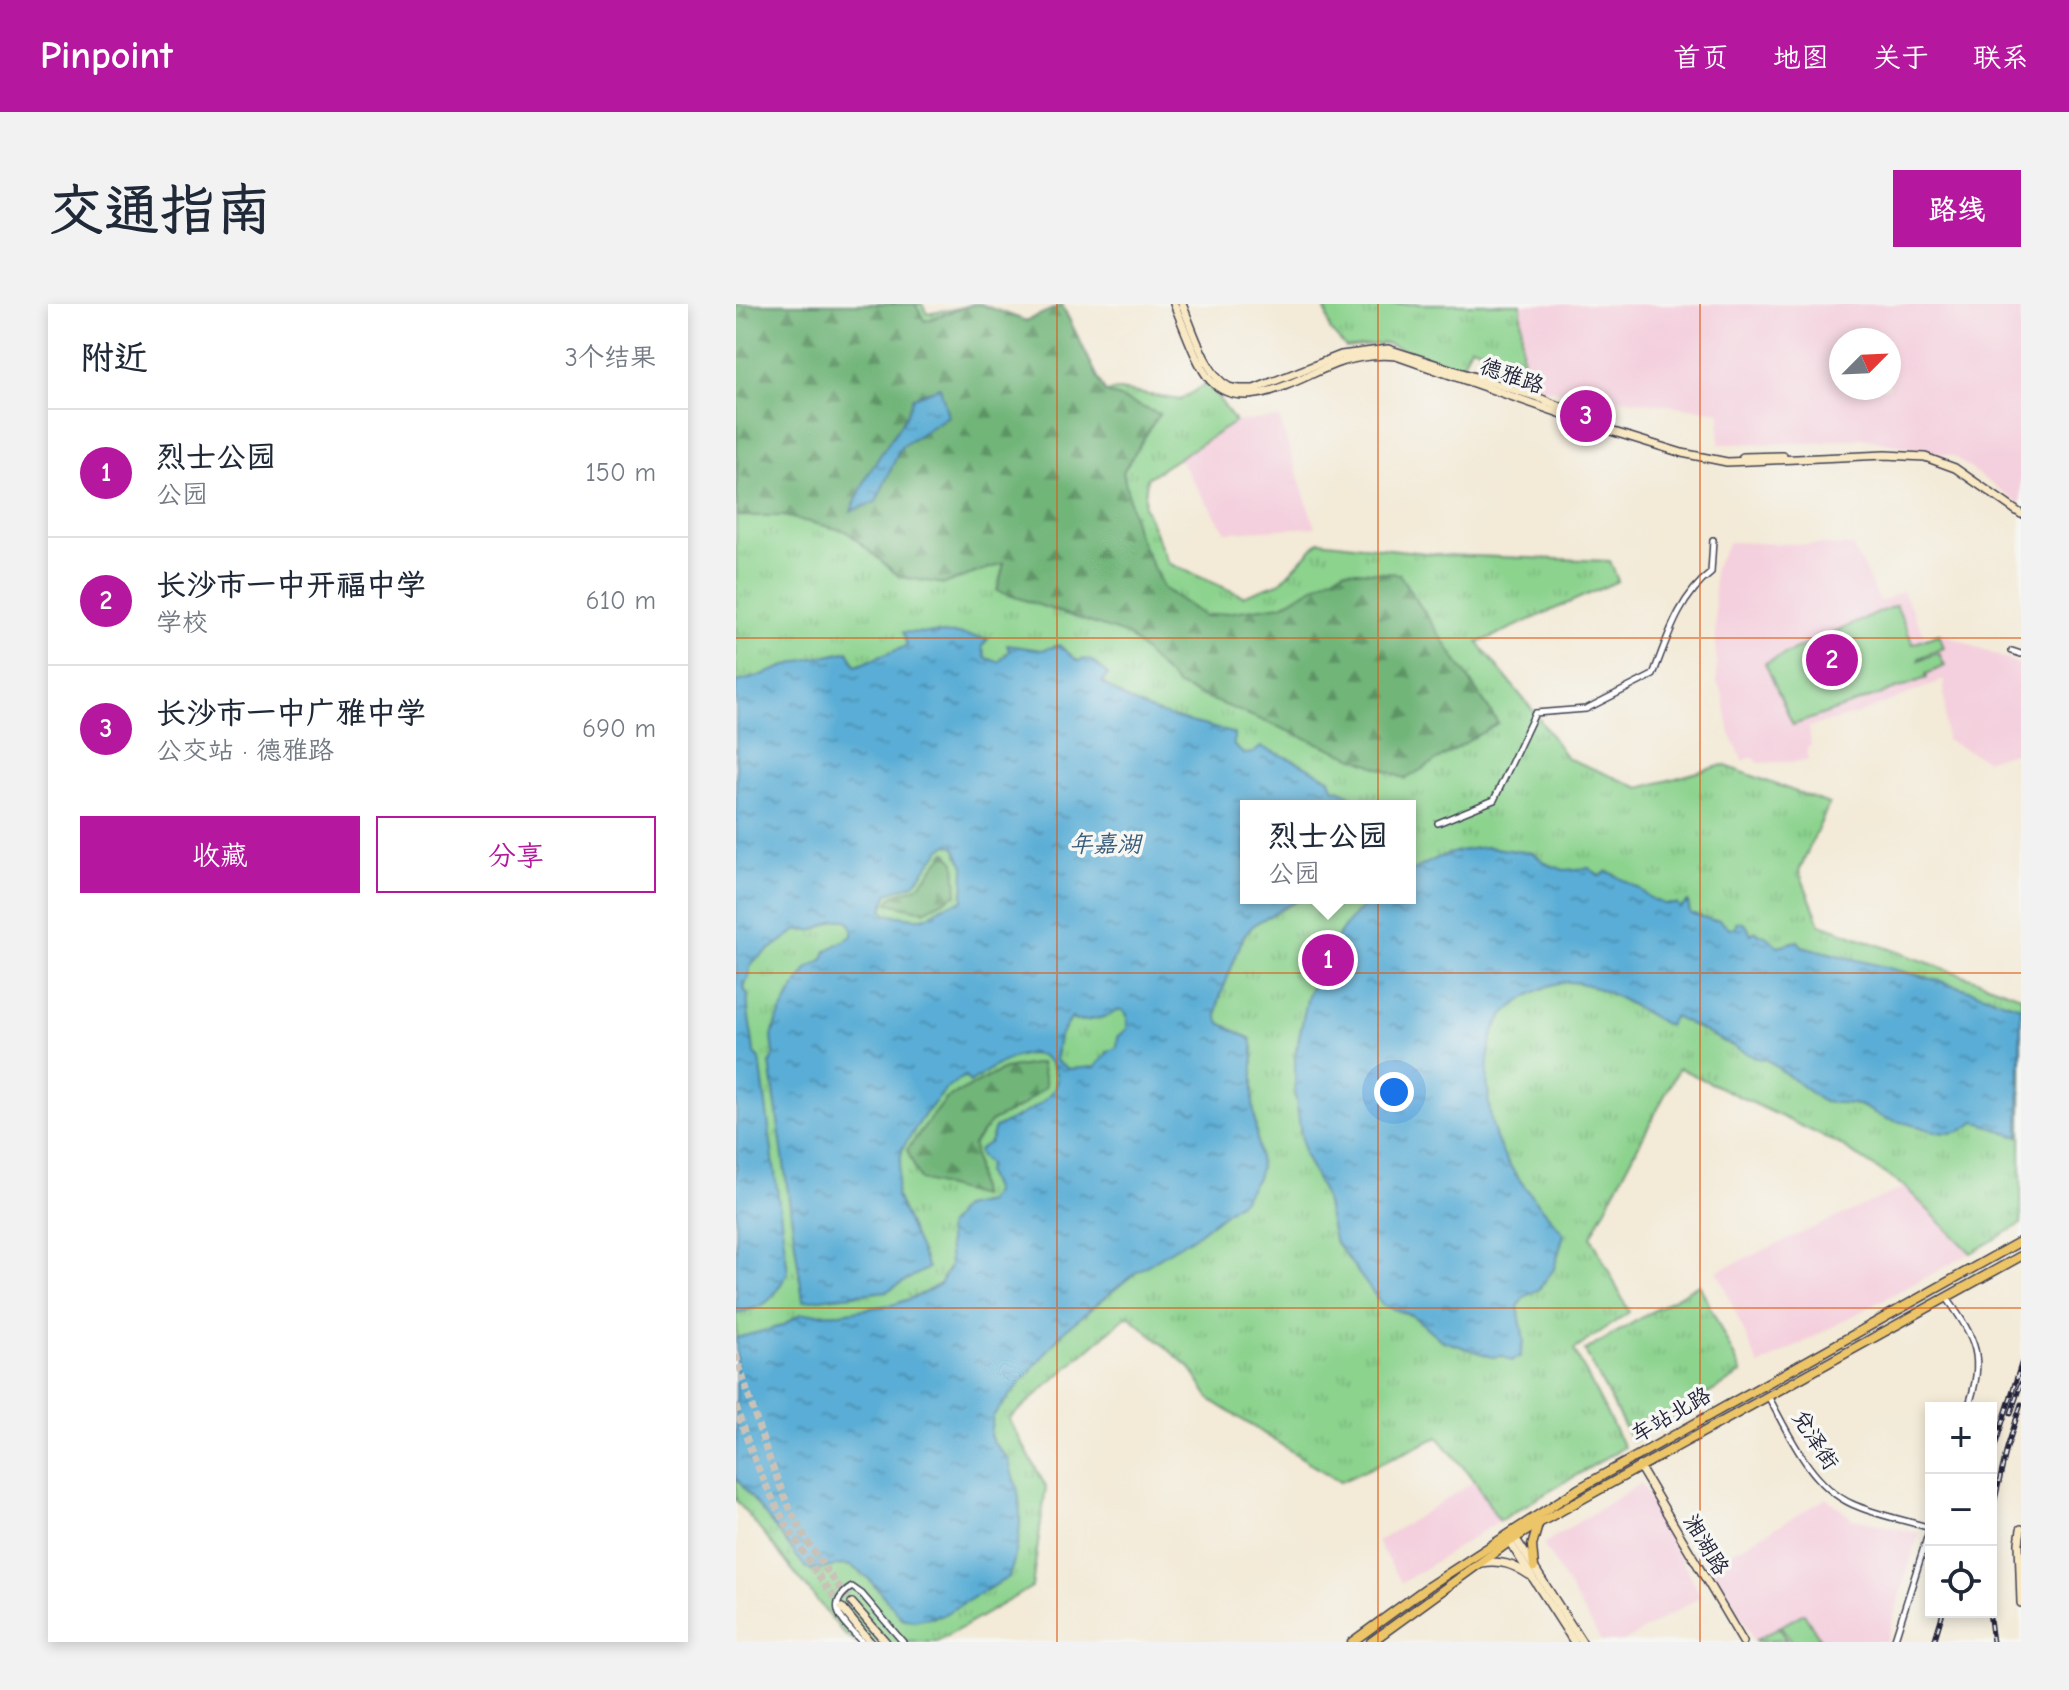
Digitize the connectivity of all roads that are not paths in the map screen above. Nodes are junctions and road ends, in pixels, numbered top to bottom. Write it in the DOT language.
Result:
graph roads {
  1 [pos="1174,304"];
  2 [pos="1182,304"];
  3 [pos="2021,512"];
  4 [pos="1713,540"];
  5 [pos="2012,651"];
  6 [pos="2021,654"];
  7 [pos="1438,823"];
  8 [pos="2021,1241"];
  9 [pos="2021,1256"];
  10 [pos="1947,1298"];
  11 [pos="1768,1396"];
  12 [pos="1970,1402"];
  13 [pos="1639,1466"];
  14 [pos="1539,1523"];
  15 [pos="1925,1525"];
  16 [pos="2021,1529"];
  17 [pos="1510,1537"];
  18 [pos="1925,1542"];
  19 [pos="1479,1564"];
  20 [pos="1534,1567"];
  21 [pos="1532,1577"];
  22 [pos="852,1603"];
  23 [pos="2021,1603"];
  24 [pos="842,1608"];
  25 [pos="862,1642"];
  26 [pos="870,1642"];
  27 [pos="886,1642"];
  28 [pos="903,1642"];
  29 [pos="1352,1642"];
  30 [pos="1371,1642"];
  31 [pos="1574,1642"];
  32 [pos="1582,1642"];
  33 [pos="1743,1642"];
  34 [pos="1894,1642"];
  1 -- 3 [label="street, 德雅路"];
  2 -- 3 [label="street, 德雅路"];
  4 -- 7 [label="street"];
  5 -- 6 [label="street"];
  8 -- 17 [label="main road, 车站北路"];
  9 -- 10 [label="main road, 车站北路"];
  10 -- 11 [label="main road, 车站北路"];
  10 -- 12 [label="street"];
  11 -- 13 [label="main road, 车站北路"];
  11 -- 15 [label="street, 兑泽街"];
  13 -- 14 [label="main road, 车站北路"];
  13 -- 33 [label="street, 湘湖路"];
  14 -- 17 [label="main road, 车站北路"];
  14 -- 20 [label="main road"];
  16 -- 23 [label="street"];
  17 -- 19 [label="main road, 车站北路"];
  17 -- 20 [label="street"];
  17 -- 21 [label="street"];
  17 -- 29 [label="main road, 车站北路"];
  18 -- 34 [label="street"];
  19 -- 21 [label="street"];
  19 -- 30 [label="main road, 车站北路"];
  20 -- 32 [label="street"];
  21 -- 31 [label="street"];
  22 -- 27 [label="street"];
  24 -- 26 [label="street"];
  25 -- 28 [label="street"];
}
